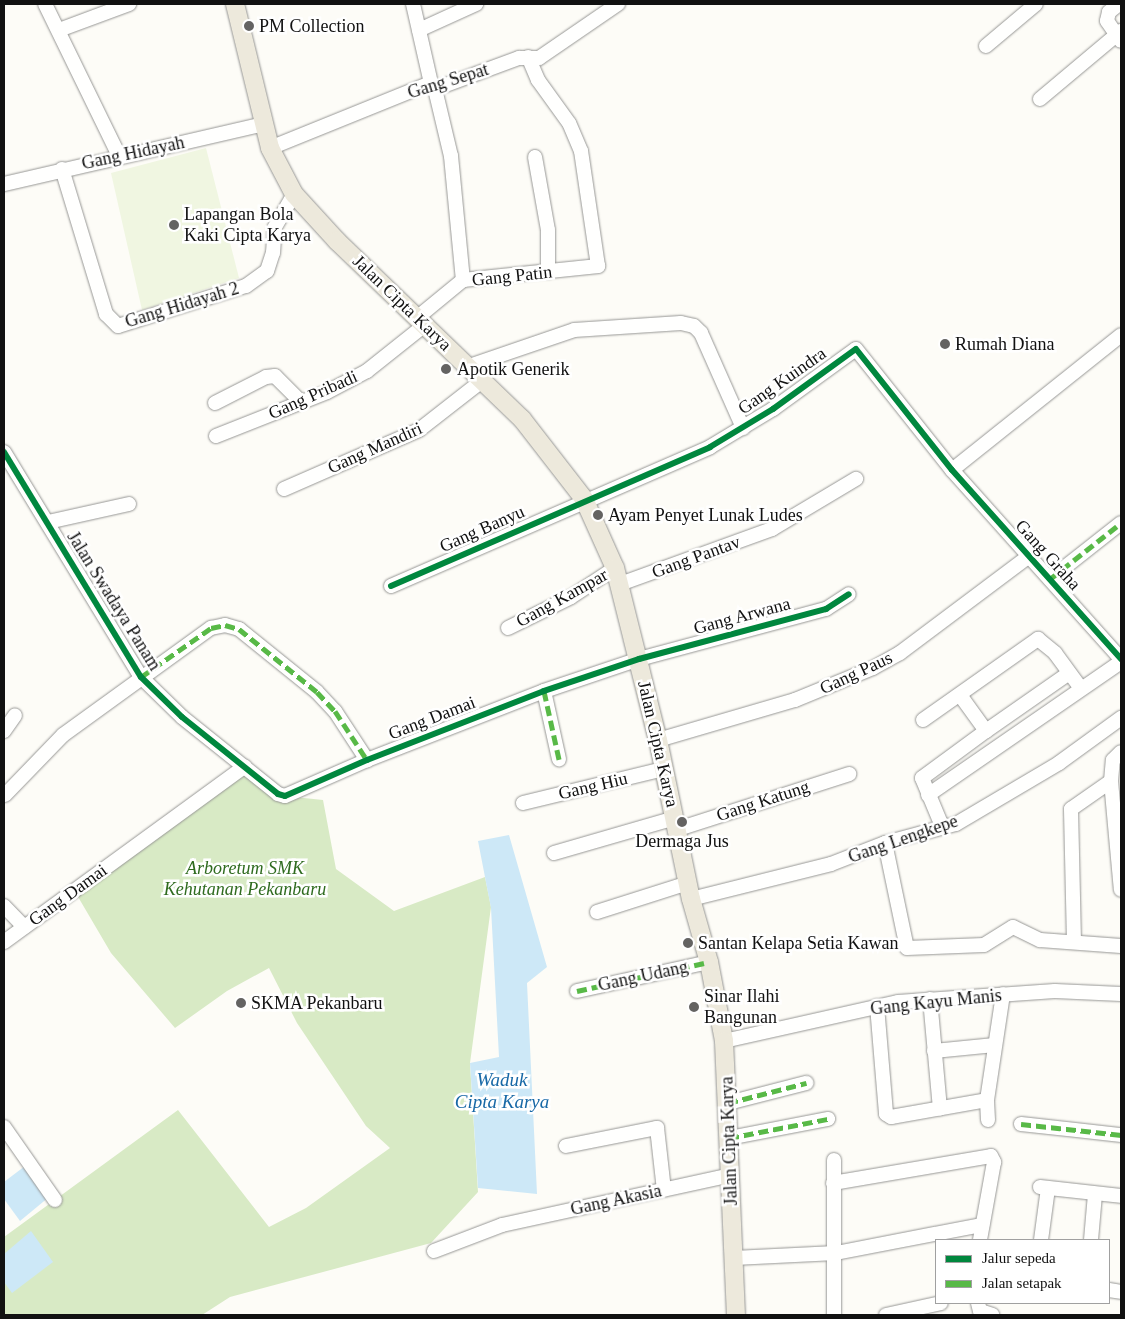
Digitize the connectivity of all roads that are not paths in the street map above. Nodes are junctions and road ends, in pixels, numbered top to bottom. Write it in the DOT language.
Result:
graph roads {
  1 [pos="45,4"];
  2 [pos="129,4"];
  3 [pos="238,4"];
  4 [pos="413,4"];
  5 [pos="476,4"];
  6 [pos="618,4"];
  7 [pos="1036,4"];
  8 [pos="1115,5"];
  9 [pos="59,30"];
  10 [pos="419,30"];
  11 [pos="1119,36"];
  12 [pos="986,46"];
  13 [pos="528,57"];
  14 [pos="433,86"];
  15 [pos="1040,100"];
  16 [pos="263,124"];
  17 [pos="270,148"];
  18 [pos="119,156"];
  19 [pos="535,157"];
  20 [pos="62,169"];
  21 [pos="4,184"];
  22 [pos="294,194"];
  23 [pos="548,272"];
  24 [pos="463,280"];
  25 [pos="422,320"];
  26 [pos="1121,335"];
  27 [pos="469,366"];
  28 [pos="483,380"];
  29 [pos="301,402"];
  30 [pos="214,403"];
  31 [pos="743,428"];
  32 [pos="216,436"];
  33 [pos="4,452"];
  34 [pos="952,470"];
  35 [pos="856,479"];
  36 [pos="284,489"];
  37 [pos="584,500"];
  38 [pos="129,504"];
  39 [pos="48,522"];
  40 [pos="1121,523"];
  41 [pos="1029,556"];
  42 [pos="618,576"];
  43 [pos="1050,579"];
  44 [pos="391,586"];
  45 [pos="849,594"];
  46 [pos="508,628"];
  47 [pos="640,659"];
  48 [pos="1121,660"];
  49 [pos="1069,673"];
  50 [pos="141,677"];
  51 [pos="1080,688"];
  52 [pos="544,691"];
  53 [pos="960,695"];
  54 [pos="15,715"];
  55 [pos="1121,718"];
  56 [pos="923,720"];
  57 [pos="4,731"];
  58 [pos="986,731"];
  59 [pos="658,740"];
  60 [pos="1121,752"];
  61 [pos="366,760"];
  62 [pos="559,760"];
  63 [pos="245,766"];
  64 [pos="664,769"];
  65 [pos="849,774"];
  66 [pos="1111,781"];
  67 [pos="5,795"];
  68 [pos="928,795"];
  69 [pos="523,803"];
  70 [pos="676,824"];
  71 [pos="942,826"];
  72 [pos="885,844"];
  73 [pos="554,853"];
  74 [pos="1121,890"];
  75 [pos="690,891"];
  76 [pos="4,906"];
  77 [pos="597,912"];
  78 [pos="24,927"];
  79 [pos="4,942"];
  80 [pos="1074,942"];
  81 [pos="1121,946"];
  82 [pos="709,962"];
  83 [pos="577,991"];
  84 [pos="1003,994"];
  85 [pos="1121,994"];
  86 [pos="930,999"];
  87 [pos="877,1006"];
  88 [pos="724,1041"];
  89 [pos="995,1045"];
  90 [pos="934,1051"];
  91 [pos="806,1083"];
  92 [pos="987,1100"];
  93 [pos="728,1103"];
  94 [pos="940,1109"];
  95 [pos="828,1119"];
  96 [pos="988,1120"];
  97 [pos="1021,1124"];
  98 [pos="4,1127"];
  99 [pos="1121,1135"];
  100 [pos="729,1138"];
  101 [pos="566,1146"];
  102 [pos="834,1160"];
  103 [pos="731,1175"];
  104 [pos="833,1183"];
  105 [pos="664,1190"];
  106 [pos="998,1192"];
  107 [pos="1095,1194"];
  108 [pos="1121,1196"];
  109 [pos="55,1200"];
  110 [pos="982,1225"];
  111 [pos="980,1239"];
  112 [pos="988,1239"];
  113 [pos="1041,1239"];
  114 [pos="1091,1239"];
  115 [pos="434,1251"];
  116 [pos="836,1253"];
  117 [pos="734,1258"];
  118 [pos="936,1304"];
  119 [pos="978,1304"];
  120 [pos="736,1315"];
  121 [pos="834,1315"];
  122 [pos="886,1315"];
  123 [pos="992,1315"];
  1 -- 9 [label="street"];
  2 -- 9 [label="street"];
  3 -- 16 [label="main road, Jalan Cipta Karya"];
  4 -- 10 [label="street"];
  5 -- 10 [label="street"];
  6 -- 13 [label="street, Gang Sepat"];
  7 -- 12 [label="street"];
  8 -- 11 [label="street"];
  9 -- 18 [label="street"];
  10 -- 14 [label="street"];
  11 -- 15 [label="street"];
  13 -- 14 [label="street, Gang Sepat"];
  13 -- 23 [label="street, Gang Patin"];
  14 -- 17 [label="street, Gang Sepat"];
  14 -- 24 [label="street"];
  16 -- 17 [label="main road, Jalan Cipta Karya"];
  16 -- 18 [label="street, Gang Hidayah"];
  17 -- 22 [label="main road, Jalan Cipta Karya"];
  18 -- 20 [label="street, Gang Hidayah"];
  19 -- 23 [label="street"];
  20 -- 21 [label="street, Gang Hidayah"];
  20 -- 22 [label="street, Gang Hidayah 2"];
  22 -- 25 [label="main road, Jalan Cipta Karya"];
  23 -- 24 [label="street, Gang Patin"];
  24 -- 25 [label="street, Gang Patin"];
  25 -- 27 [label="main road, Jalan Cipta Karya"];
  25 -- 29 [label="street, Gang Pribadi"];
  26 -- 34 [label="street"];
  27 -- 28 [label="main road, Jalan Cipta Karya"];
  27 -- 31 [label="street"];
  28 -- 36 [label="street, Gang Mandiri"];
  28 -- 37 [label="main road, Jalan Cipta Karya"];
  29 -- 30 [label="street"];
  29 -- 32 [label="street, Gang Pribadi"];
  31 -- 34 [label="street, Gang Kuindra"];
  31 -- 37 [label="street, Gang Kuindra"];
  33 -- 39 [label="street, Jalan Swadaya Panam"];
  34 -- 41 [label="street, Gang Graha"];
  35 -- 42 [label="street, Gang Pantav"];
  37 -- 42 [label="main road, Jalan Cipta Karya"];
  37 -- 44 [label="street, Gang Banyu"];
  38 -- 39 [label="street"];
  39 -- 50 [label="street, Jalan Swadaya Panam"];
  40 -- 43 [label="street"];
  41 -- 43 [label="street, Gang Graha"];
  41 -- 59 [label="street, Gang Paus"];
  42 -- 46 [label="street, Gang Kampar"];
  42 -- 47 [label="main road, Jalan Cipta Karya"];
  43 -- 48 [label="street, Gang Graha"];
  45 -- 47 [label="street, Gang Arwana"];
  47 -- 52 [label="street, Gang Damai"];
  47 -- 59 [label="main road, Jalan Cipta Karya"];
  48 -- 51 [label="street"];
  49 -- 51 [label="street"];
  49 -- 53 [label="street"];
  49 -- 58 [label="street"];
  50 -- 61 [label="street"];
  50 -- 63 [label="street, Jalan Swadaya Panam"];
  50 -- 67 [label="street"];
  51 -- 68 [label="street"];
  52 -- 61 [label="street, Gang Damai"];
  52 -- 62 [label="street"];
  53 -- 56 [label="street"];
  53 -- 58 [label="street"];
  54 -- 57 [label="street"];
  55 -- 71 [label="street, Gang Lengkepe"];
  58 -- 68 [label="street"];
  59 -- 64 [label="main road, Jalan Cipta Karya"];
  60 -- 66 [label="street"];
  61 -- 63 [label="street, Gang Damai"];
  63 -- 78 [label="street, Gang Damai"];
  64 -- 69 [label="street, Gang Hiu"];
  64 -- 70 [label="main road, Jalan Cipta Karya"];
  65 -- 70 [label="street, Gang Katung"];
  66 -- 74 [label="street"];
  66 -- 80 [label="street"];
  68 -- 71 [label="street"];
  70 -- 73 [label="street, Gang Katung"];
  70 -- 75 [label="main road, Jalan Cipta Karya"];
  71 -- 72 [label="street, Gang Lengkepe"];
  72 -- 75 [label="street, Gang Lengkepe"];
  72 -- 80 [label="street"];
  75 -- 77 [label="street, Gang Lengkepe"];
  75 -- 82 [label="main road, Jalan Cipta Karya"];
  76 -- 78 [label="street"];
  78 -- 79 [label="street, Gang Damai"];
  80 -- 81 [label="street"];
  82 -- 83 [label="street, Gang Udang"];
  82 -- 88 [label="main road, Jalan Cipta Karya"];
  84 -- 85 [label="street, Gang Kayu Manis"];
  84 -- 86 [label="street, Gang Kayu Manis"];
  84 -- 89 [label="street"];
  86 -- 87 [label="street, Gang Kayu Manis"];
  86 -- 90 [label="street"];
  87 -- 88 [label="street, Gang Kayu Manis"];
  87 -- 94 [label="street"];
  88 -- 93 [label="main road, Jalan Cipta Karya"];
  89 -- 90 [label="street"];
  89 -- 92 [label="street"];
  90 -- 94 [label="street"];
  91 -- 93 [label="street"];
  92 -- 94 [label="street"];
  92 -- 96 [label="street"];
  93 -- 100 [label="main road, Jalan Cipta Karya"];
  95 -- 100 [label="street"];
  97 -- 99 [label="street"];
  98 -- 109 [label="street"];
  100 -- 103 [label="main road, Jalan Cipta Karya"];
  101 -- 105 [label="street"];
  102 -- 104 [label="street"];
  103 -- 105 [label="street, Gang Akasia"];
  103 -- 117 [label="main road, Jalan Cipta Karya"];
  104 -- 110 [label="street"];
  104 -- 116 [label="street"];
  105 -- 115 [label="street, Gang Akasia"];
  106 -- 112 [label="street"];
  107 -- 108 [label="street"];
  107 -- 113 [label="street"];
  107 -- 114 [label="street"];
  110 -- 111 [label="street"];
  110 -- 116 [label="street"];
  116 -- 117 [label="street"];
  116 -- 121 [label="street"];
  117 -- 120 [label="main road, Jalan Cipta Karya"];
  118 -- 122 [label="street"];
  119 -- 123 [label="street"];
}
